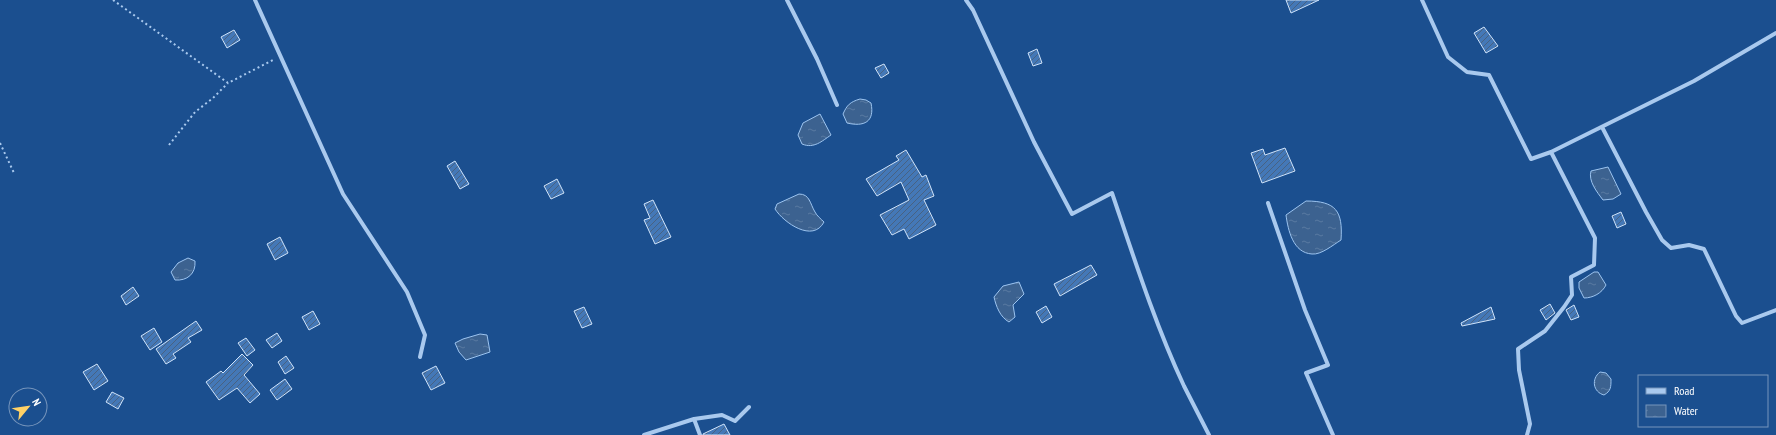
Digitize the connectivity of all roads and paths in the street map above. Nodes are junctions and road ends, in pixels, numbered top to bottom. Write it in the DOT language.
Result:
graph roads {
  1 [pos="112,0"];
  2 [pos="255,0"];
  3 [pos="787,0"];
  4 [pos="966,0"];
  5 [pos="1422,0"];
  6 [pos="1776,33"];
  7 [pos="282,56"];
  8 [pos="228,83"];
  9 [pos="837,105"];
  10 [pos="1602,127"];
  11 [pos="0,143"];
  12 [pos="169,145"];
  13 [pos="1551,152"];
  14 [pos="14,173"];
  15 [pos="1268,203"];
  16 [pos="1776,310"];
  17 [pos="420,357"];
  18 [pos="749,407"];
  19 [pos="694,419"];
  20 [pos="644,435"];
  21 [pos="700,435"];
  22 [pos="1209,435"];
  23 [pos="1333,435"];
  24 [pos="1527,435"];
  1 -- 8 [label="path"];
  2 -- 7 [label="street"];
  3 -- 9 [label="street"];
  4 -- 22 [label="street"];
  5 -- 13 [label="street"];
  6 -- 10 [label="street"];
  7 -- 8 [label="path"];
  7 -- 17 [label="street"];
  8 -- 12 [label="path"];
  10 -- 13 [label="street"];
  10 -- 16 [label="street"];
  11 -- 14 [label="path"];
  13 -- 24 [label="street"];
  15 -- 23 [label="street"];
  18 -- 19 [label="street"];
  19 -- 20 [label="street"];
  19 -- 21 [label="street"];
}
